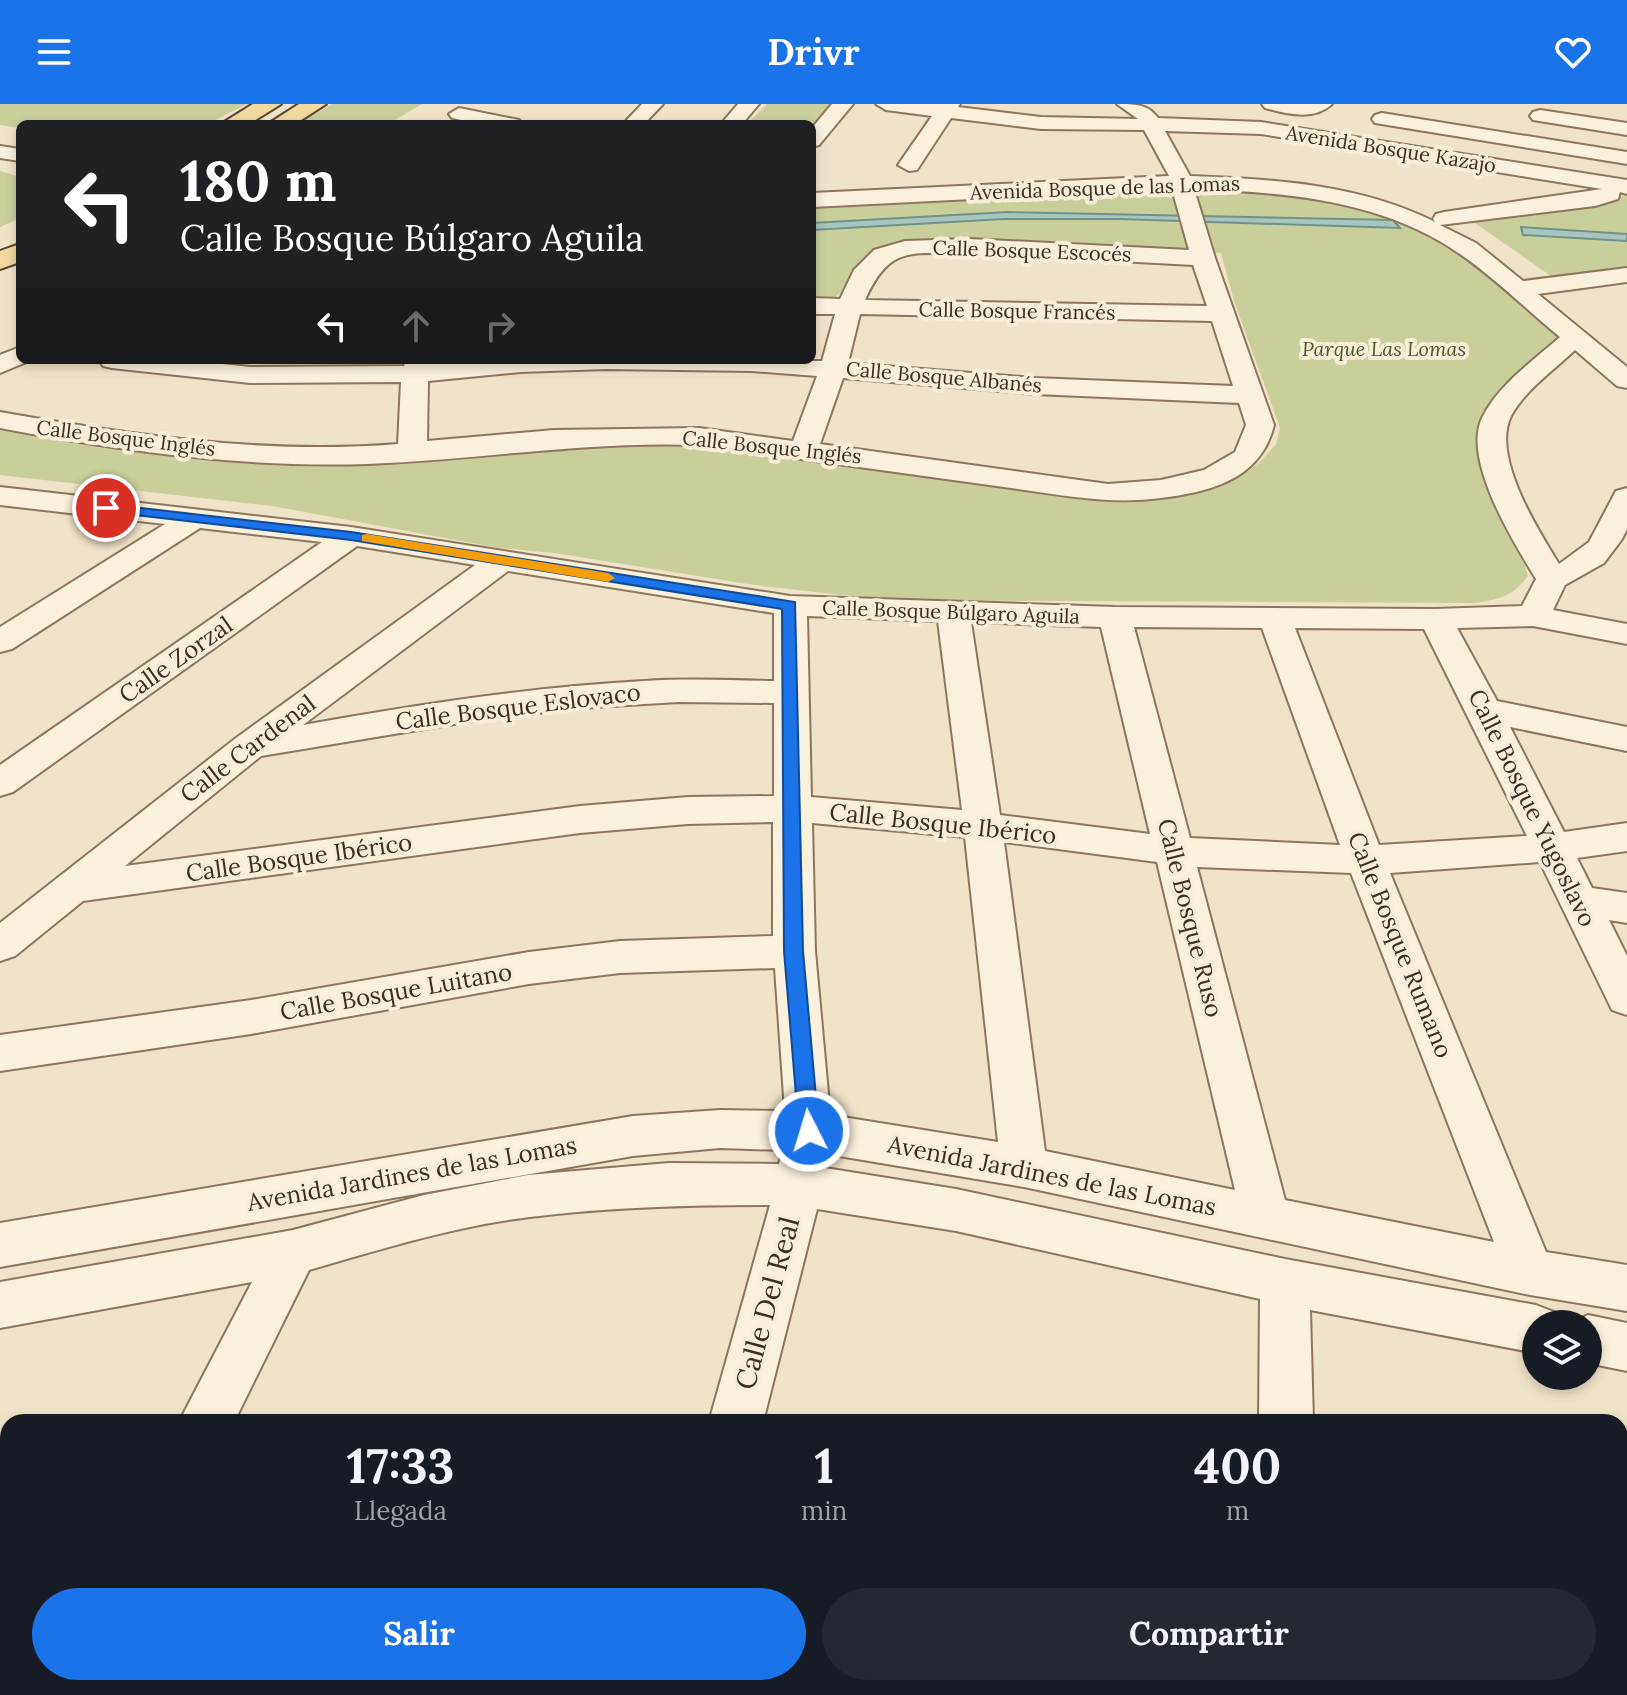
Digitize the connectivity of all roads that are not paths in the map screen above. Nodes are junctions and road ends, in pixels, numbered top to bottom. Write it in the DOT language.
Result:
graph roads {
  1 [pos="270,104"];
  2 [pos="315,104"];
  3 [pos="749,104"];
  4 [pos="843,104"];
  5 [pos="886,104"];
  6 [pos="1127,104"];
  7 [pos="1272,104"];
  8 [pos="1426,105"];
  9 [pos="1316,106"];
  10 [pos="947,108"];
  11 [pos="1527,109"];
  12 [pos="459,114"];
  13 [pos="240,120"];
  14 [pos="286,120"];
  15 [pos="491,120"];
  16 [pos="735,120"];
  17 [pos="1041,123"];
  18 [pos="1146,124"];
  19 [pos="1415,124"];
  20 [pos="1627,129"];
  21 [pos="816,136"];
  22 [pos="1030,144"];
  23 [pos="1627,158"];
  24 [pos="1181,176"];
  25 [pos="908,181"];
  26 [pos="1625,187"];
  27 [pos="816,189"];
  28 [pos="816,199"];
  29 [pos="1444,219"];
  30 [pos="16,236"];
  31 [pos="8,255"];
  32 [pos="1203,258"];
  33 [pos="1627,275"];
  34 [pos="1543,284"];
  35 [pos="1518,289"];
  36 [pos="816,306"];
  37 [pos="849,307"];
  38 [pos="1222,314"];
  39 [pos="1576,336"];
  40 [pos="1627,354"];
  41 [pos="149,364"];
  42 [pos="531,364"];
  43 [pos="768,364"];
  44 [pos="417,367"];
  45 [pos="833,368"];
  46 [pos="1627,380"];
  47 [pos="1250,395"];
  48 [pos="0,420"];
  49 [pos="804,450"];
  50 [pos="412,452"];
  51 [pos="0,496"];
  52 [pos="1627,497"];
  53 [pos="47,502"];
  54 [pos="195,518"];
  55 [pos="0,529"];
  56 [pos="351,536"];
  57 [pos="501,561"];
  58 [pos="1552,579"];
  59 [pos="790,606"];
  60 [pos="953,613"];
  61 [pos="1533,616"];
  62 [pos="1115,617"];
  63 [pos="1274,617"];
  64 [pos="1435,619"];
  65 [pos="1627,634"];
  66 [pos="0,642"];
  67 [pos="788,692"];
  68 [pos="1484,710"];
  69 [pos="1627,739"];
  70 [pos="249,747"];
  71 [pos="0,783"];
  72 [pos="794,809"];
  73 [pos="983,828"];
  74 [pos="1627,837"];
  75 [pos="1552,849"];
  76 [pos="1172,850"];
  77 [pos="1365,859"];
  78 [pos="69,888"];
  79 [pos="1577,901"];
  80 [pos="1627,908"];
  81 [pos="0,945"];
  82 [pos="794,951"];
  83 [pos="1627,998"];
  84 [pos="0,1053"];
  85 [pos="809,1131"];
  86 [pos="1024,1167"];
  87 [pos="799,1185"];
  88 [pos="1266,1218"];
  89 [pos="0,1245"];
  90 [pos="293,1252"];
  91 [pos="1530,1272"];
  92 [pos="1285,1282"];
  93 [pos="1627,1288"];
  94 [pos="0,1305"];
  95 [pos="1522,1326"];
  96 [pos="1602,1342"];
  97 [pos="1627,1347"];
  98 [pos="210,1414"];
  99 [pos="738,1414"];
  100 [pos="1286,1414"];
  1 -- 13 [label="main road"];
  2 -- 14 [label="main road"];
  3 -- 16 [label="street"];
  4 -- 21 [label="street"];
  5 -- 10 [label="street, Avenida Bosque Kazajo"];
  6 -- 18 [label="street"];
  7 -- 9 [label="street"];
  8 -- 19 [label="street"];
  9 -- 19 [label="street"];
  10 -- 17 [label="street, Avenida Bosque Kazajo"];
  10 -- 25 [label="street"];
  11 -- 20 [label="street"];
  12 -- 15 [label="street"];
  17 -- 18 [label="street, Avenida Bosque Kazajo"];
  17 -- 22 [label="street"];
  18 -- 24 [label="street, Calle Bosque Inglés"];
  18 -- 26 [label="street, Avenida Bosque Kazajo"];
  19 -- 23 [label="street"];
  24 -- 25 [label="street, Avenida Bosque de las Lomas"];
  24 -- 29 [label="street, Avenida Bosque de las Lomas"];
  24 -- 32 [label="street, Calle Bosque Inglés"];
  24 -- 35 [label="street, Avenida Bosque de las Lomas"];
  25 -- 27 [label="street, Avenida Bosque de las Lomas"];
  25 -- 28 [label="street, Avenida Bosque de las Lomas"];
  26 -- 29 [label="street"];
  29 -- 34 [label="street, Avenida Bosque de las Lomas"];
  30 -- 31 [label="main road"];
  32 -- 37 [label="street, Calle Bosque Escocés"];
  32 -- 38 [label="street, Calle Bosque Inglés"];
  33 -- 34 [label="street"];
  34 -- 35 [label="street"];
  34 -- 40 [label="street, Avenida Bosque de las Lomas"];
  35 -- 39 [label="street, Avenida Bosque de las Lomas"];
  36 -- 37 [label="street, Calle Bosque Francés"];
  37 -- 38 [label="street, Calle Bosque Francés"];
  37 -- 45 [label="street, Calle Bosque Escocés"];
  38 -- 47 [label="street, Calle Bosque Inglés"];
  39 -- 46 [label="street, Avenida Bosque de las Lomas"];
  39 -- 58 [label="street"];
  41 -- 44 [label="street, Calle Bosque Albanés"];
  42 -- 44 [label="street, Calle Bosque Albanés"];
  43 -- 45 [label="street, Calle Bosque Albanés"];
  44 -- 50 [label="street"];
  45 -- 47 [label="street, Calle Bosque Albanés"];
  45 -- 49 [label="street, Calle Bosque Escocés"];
  47 -- 49 [label="street, Calle Bosque Inglés"];
  48 -- 50 [label="street, Calle Bosque Inglés"];
  49 -- 50 [label="street, Calle Bosque Inglés"];
  51 -- 53 [label="street, Calle Bosque Búlgaro Aguila"];
  52 -- 58 [label="street"];
  53 -- 54 [label="street, Calle Bosque Búlgaro Aguila"];
  53 -- 55 [label="street"];
  54 -- 56 [label="street, Calle Bosque Búlgaro Aguila"];
  54 -- 66 [label="street"];
  56 -- 57 [label="street, Calle Bosque Búlgaro Aguila"];
  56 -- 71 [label="street, Calle Zorzal"];
  57 -- 59 [label="street, Calle Bosque Búlgaro Aguila"];
  57 -- 70 [label="street, Calle Cardenal"];
  58 -- 61 [label="street"];
  59 -- 60 [label="street, Calle Bosque Búlgaro Aguila"];
  59 -- 67 [label="street, Calle Del Real"];
  60 -- 62 [label="street, Calle Bosque Búlgaro Aguila"];
  60 -- 73 [label="street"];
  61 -- 64 [label="street, Calle Bosque Búlgaro Aguila"];
  61 -- 65 [label="street, Calle Bosque Búlgaro Aguila"];
  62 -- 63 [label="street, Calle Bosque Búlgaro Aguila"];
  62 -- 76 [label="street, Calle Bosque Ruso"];
  63 -- 64 [label="street, Calle Bosque Búlgaro Aguila"];
  63 -- 77 [label="street, Calle Bosque Rumano"];
  64 -- 68 [label="street, Calle Bosque Yugoslavo"];
  67 -- 70 [label="street, Calle Bosque Eslovaco"];
  67 -- 72 [label="street, Calle Del Real"];
  68 -- 69 [label="street"];
  68 -- 75 [label="street, Calle Bosque Yugoslavo"];
  70 -- 78 [label="street, Calle Cardenal"];
  72 -- 73 [label="street, Calle Bosque Ibérico"];
  72 -- 78 [label="street, Calle Bosque Ibérico"];
  72 -- 82 [label="street, Calle Del Real"];
  73 -- 76 [label="street, Calle Bosque Ibérico"];
  73 -- 86 [label="street"];
  74 -- 75 [label="street, Calle Bosque Ibérico"];
  75 -- 77 [label="street, Calle Bosque Ibérico"];
  75 -- 79 [label="street, Calle Bosque Yugoslavo"];
  76 -- 77 [label="street, Calle Bosque Ibérico"];
  76 -- 88 [label="street, Calle Bosque Ruso"];
  77 -- 91 [label="street, Calle Bosque Rumano"];
  78 -- 81 [label="street, Calle Cardenal"];
  79 -- 80 [label="street"];
  79 -- 83 [label="street, Calle Bosque Yugoslavo"];
  82 -- 84 [label="street, Calle Bosque Luitano"];
  82 -- 85 [label="street, Calle Del Real"];
  85 -- 86 [label="street, Avenida Jardines de las Lomas"];
  85 -- 87 [label="street, Calle Del Real"];
  85 -- 89 [label="street, Avenida Jardines de las Lomas"];
  86 -- 88 [label="street, Avenida Jardines de las Lomas"];
  87 -- 90 [label="street, Avenida Jardines de las Lomas"];
  87 -- 92 [label="street, Avenida Jardines de las Lomas"];
  87 -- 99 [label="street, Calle Del Real"];
  88 -- 91 [label="street, Avenida Jardines de las Lomas"];
  90 -- 94 [label="street, Avenida Jardines de las Lomas"];
  90 -- 98 [label="street"];
  91 -- 93 [label="street, Avenida Jardines de las Lomas"];
  92 -- 95 [label="street, Avenida Jardines de las Lomas"];
  92 -- 100 [label="street"];
  96 -- 97 [label="street"];
}
